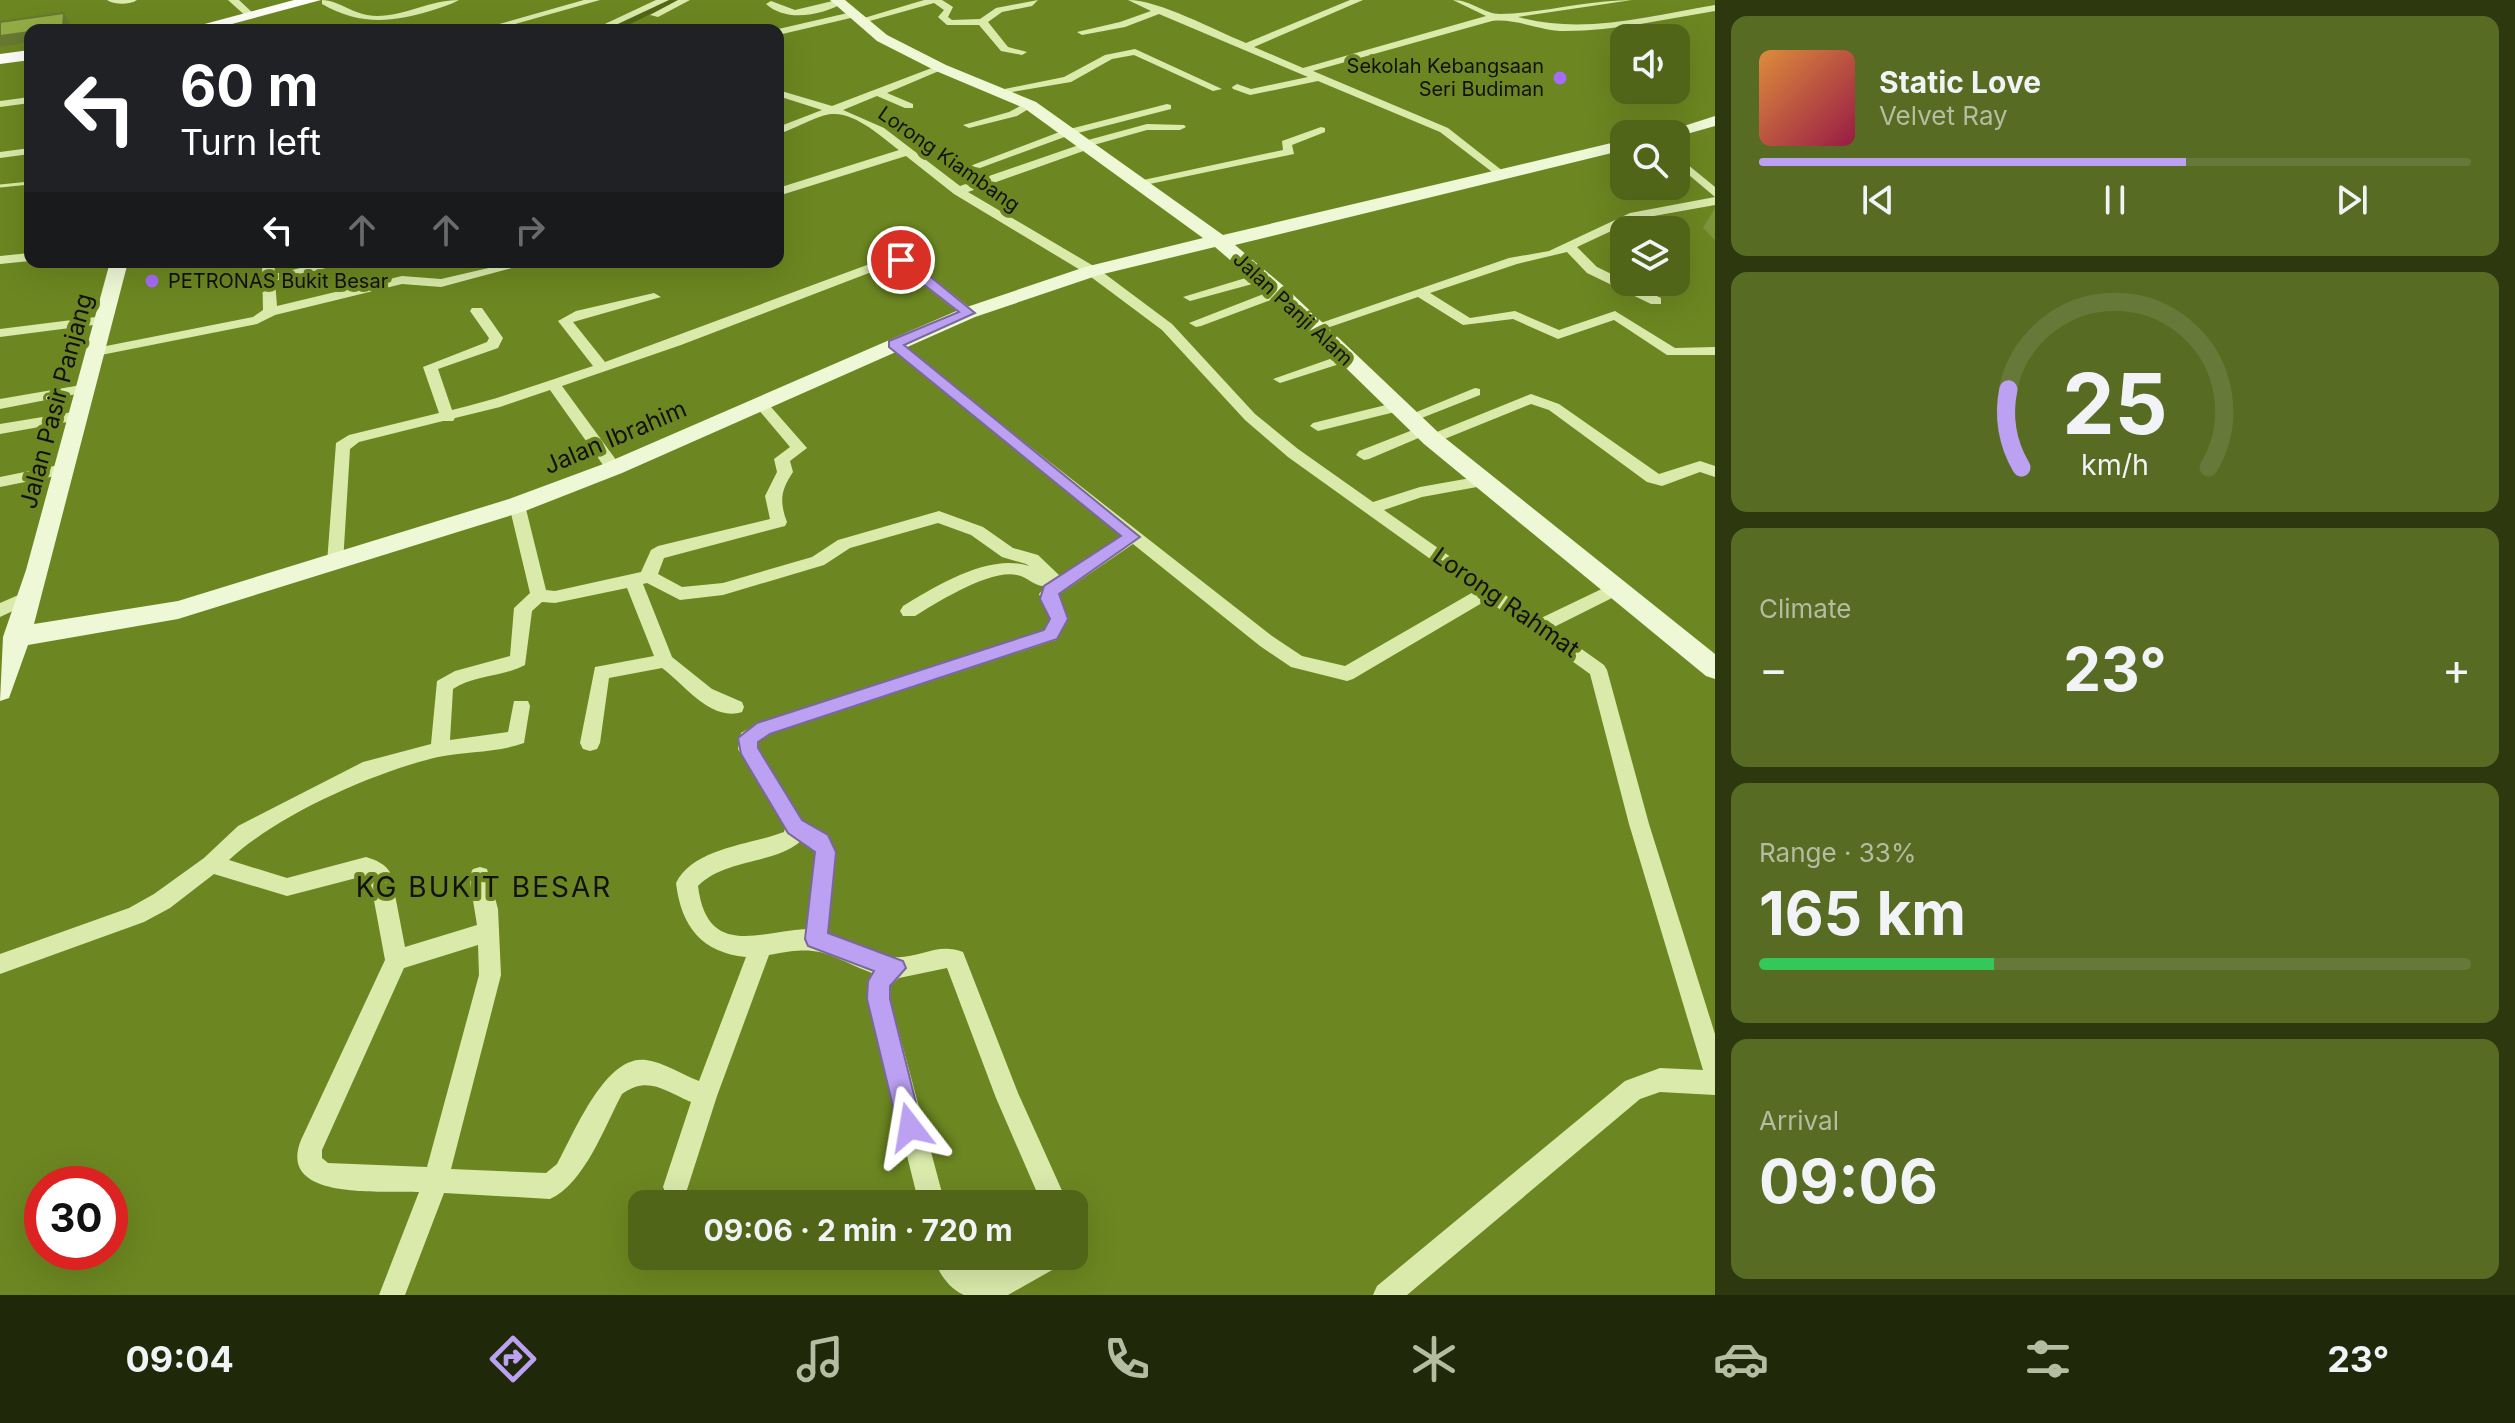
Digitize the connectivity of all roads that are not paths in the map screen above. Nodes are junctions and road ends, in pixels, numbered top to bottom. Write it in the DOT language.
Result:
graph roads {
  1 [pos="132,0"];
  2 [pos="233,0"];
  3 [pos="454,0"];
  4 [pos="595,0"];
  5 [pos="664,0"];
  6 [pos="685,0"];
  7 [pos="1033,0"];
  8 [pos="1133,0"];
  9 [pos="1358,0"];
  10 [pos="1458,0"];
  11 [pos="1627,0"];
  12 [pos="116,1"];
  13 [pos="324,1"];
  14 [pos="1161,3"];
  15 [pos="771,4"];
  16 [pos="1715,8"];
  17 [pos="847,10"];
  18 [pos="117,15"];
  19 [pos="276,16"];
  20 [pos="252,17"];
  21 [pos="1501,17"];
  22 [pos="982,22"];
  23 [pos="219,24"];
  24 [pos="227,24"];
  25 [pos="245,24"];
  26 [pos="250,24"];
  27 [pos="505,24"];
  28 [pos="626,24"];
  29 [pos="784,30"];
  30 [pos="1082,32"];
  31 [pos="1248,46"];
  32 [pos="1022,52"];
  33 [pos="24,59"];
  34 [pos="0,62"];
  35 [pos="941,68"];
  36 [pos="1306,70"];
  37 [pos="1322,77"];
  38 [pos="1237,87"];
  39 [pos="1217,89"];
  40 [pos="1000,91"];
  41 [pos="876,92"];
  42 [pos="784,95"];
  43 [pos="24,101"];
  44 [pos="0,104"];
  45 [pos="1030,105"];
  46 [pos="909,106"];
  47 [pos="1167,107"];
  48 [pos="832,110"];
  49 [pos="1715,121"];
  50 [pos="969,125"];
  51 [pos="1180,127"];
  52 [pos="1690,128"];
  53 [pos="784,129"];
  54 [pos="1321,130"];
  55 [pos="1077,142"];
  56 [pos="1610,148"];
  57 [pos="909,151"];
  58 [pos="24,152"];
  59 [pos="0,155"];
  60 [pos="976,166"];
  61 [pos="1690,171"];
  62 [pos="1500,174"];
  63 [pos="1140,182"];
  64 [pos="784,190"];
  65 [pos="958,191"];
  66 [pos="1715,193"];
  67 [pos="1715,201"];
  68 [pos="1219,241"];
  69 [pos="1568,246"];
  70 [pos="24,258"];
  71 [pos="0,260"];
  72 [pos="117,268"];
  73 [pos="268,268"];
  74 [pos="317,268"];
  75 [pos="506,268"];
  76 [pos="1092,271"];
  77 [pos="1262,277"];
  78 [pos="269,279"];
  79 [pos="1279,292"];
  80 [pos="1420,293"];
  81 [pos="654,297"];
  82 [pos="1190,297"];
  83 [pos="1656,301"];
  84 [pos="477,311"];
  85 [pos="270,312"];
  86 [pos="968,313"];
  87 [pos="104,320"];
  88 [pos="1196,323"];
  89 [pos="1316,327"];
  90 [pos="0,333"];
  91 [pos="894,344"];
  92 [pos="1715,351"];
  93 [pos="96,352"];
  94 [pos="1347,357"];
  95 [pos="601,366"];
  96 [pos="1280,379"];
  97 [pos="552,382"];
  98 [pos="87,388"];
  99 [pos="1475,392"];
  100 [pos="759,402"];
  101 [pos="0,404"];
  102 [pos="79,416"];
  103 [pos="448,418"];
  104 [pos="1416,424"];
  105 [pos="1318,426"];
  106 [pos="0,429"];
  107 [pos="1364,455"];
  108 [pos="1715,456"];
  109 [pos="614,468"];
  110 [pos="64,469"];
  111 [pos="1707,469"];
  112 [pos="1482,481"];
  113 [pos="0,482"];
  114 [pos="517,505"];
  115 [pos="1373,508"];
  116 [pos="1132,537"];
  117 [pos="335,563"];
  118 [pos="641,578"];
  119 [pos="1056,582"];
  120 [pos="1616,589"];
  121 [pos="1490,590"];
  122 [pos="539,595"];
  123 [pos="30,596"];
  124 [pos="0,611"];
  125 [pos="909,611"];
  126 [pos="1541,626"];
  127 [pos="16,637"];
  128 [pos="665,661"];
  129 [pos="1715,669"];
  130 [pos="0,691"];
  131 [pos="521,706"];
  132 [pos="735,707"];
  133 [pos="590,743"];
  134 [pos="440,749"];
  135 [pos="795,827"];
  136 [pos="211,864"];
  137 [pos="480,876"];
  138 [pos="489,931"];
  139 [pos="816,939"];
  140 [pos="761,947"];
  141 [pos="396,960"];
  142 [pos="0,964"];
  143 [pos="895,968"];
  144 [pos="1715,1072"];
  145 [pos="1715,1083"];
  146 [pos="705,1096"];
  147 [pos="435,1183"];
  148 [pos="676,1187"];
  149 [pos="928,1190"];
  150 [pos="1049,1190"];
  151 [pos="954,1270"];
  152 [pos="1026,1270"];
  153 [pos="994,1289"];
  154 [pos="392,1295"];
  155 [pos="1386,1295"];
  1 -- 12 [label="street"];
  2 -- 20 [label="street"];
  3 -- 13 [label="street"];
  4 -- 27 [label="street"];
  5 -- 28 [label="street"];
  6 -- 28 [label="street"];
  7 -- 22 [label="street"];
  8 -- 14 [label="street"];
  9 -- 31 [label="street"];
  10 -- 21 [label="street"];
  11 -- 21 [label="street"];
  12 -- 18 [label="street"];
  13 -- 19 [label="highway"];
  13 -- 20 [label="highway"];
  14 -- 30 [label="street"];
  14 -- 31 [label="street"];
  15 -- 17 [label="street"];
  16 -- 21 [label="street"];
  17 -- 22 [label="street"];
  17 -- 29 [label="street"];
  17 -- 35 [label="main road, Jalan Panji Alam"];
  19 -- 25 [label="highway"];
  19 -- 26 [label="highway"];
  20 -- 23 [label="highway"];
  20 -- 24 [label="highway"];
  21 -- 36 [label="street"];
  22 -- 32 [label="street"];
  31 -- 36 [label="street"];
  33 -- 34 [label="highway"];
  35 -- 40 [label="main road, Jalan Panji Alam"];
  35 -- 41 [label="street"];
  36 -- 37 [label="street"];
  37 -- 38 [label="street"];
  37 -- 62 [label="street"];
  39 -- 40 [label="street"];
  40 -- 45 [label="main road, Jalan Panji Alam"];
  41 -- 46 [label="street"];
  41 -- 48 [label="street"];
  42 -- 48 [label="street, Lorong Kiambang"];
  43 -- 44 [label="street"];
  45 -- 50 [label="street"];
  45 -- 55 [label="main road, Jalan Panji Alam"];
  47 -- 55 [label="street"];
  48 -- 53 [label="street"];
  48 -- 57 [label="street, Lorong Kiambang"];
  49 -- 52 [label="main road"];
  51 -- 55 [label="street"];
  54 -- 63 [label="street"];
  55 -- 60 [label="street"];
  55 -- 63 [label="main road, Jalan Panji Alam"];
  55 -- 65 [label="street"];
  56 -- 62 [label="main road, Jalan Ibrahim"];
  57 -- 64 [label="street"];
  57 -- 65 [label="street, Lorong Kiambang"];
  58 -- 59 [label="street"];
  61 -- 66 [label="street"];
  62 -- 68 [label="main road, Jalan Ibrahim"];
  63 -- 68 [label="main road, Jalan Panji Alam"];
  65 -- 76 [label="street, Lorong Kiambang"];
  67 -- 69 [label="street"];
  68 -- 76 [label="main road, Jalan Ibrahim"];
  68 -- 77 [label="main road, Jalan Panji Alam"];
  69 -- 80 [label="street"];
  69 -- 83 [label="street"];
  70 -- 71 [label="street"];
  72 -- 87 [label="main road, Jalan Pasir Panjang"];
  73 -- 78 [label="street"];
  74 -- 78 [label="street"];
  75 -- 85 [label="street"];
  76 -- 86 [label="main road, Jalan Ibrahim"];
  76 -- 115 [label="street, Lorong Rahmat"];
  77 -- 79 [label="main road, Jalan Panji Alam"];
  77 -- 82 [label="street"];
  78 -- 85 [label="street"];
  79 -- 88 [label="street"];
  79 -- 89 [label="main road, Jalan Panji Alam"];
  80 -- 89 [label="street"];
  80 -- 92 [label="street"];
  81 -- 95 [label="street"];
  84 -- 103 [label="street"];
  85 -- 93 [label="street"];
  86 -- 91 [label="main road, Jalan Ibrahim"];
  86 -- 95 [label="street"];
  87 -- 90 [label="street"];
  87 -- 93 [label="main road, Jalan Pasir Panjang"];
  89 -- 94 [label="main road, Jalan Panji Alam"];
  91 -- 100 [label="main road, Jalan Ibrahim"];
  91 -- 116 [label="street"];
  93 -- 98 [label="main road, Jalan Pasir Panjang"];
  94 -- 96 [label="street"];
  94 -- 104 [label="main road, Jalan Panji Alam"];
  95 -- 97 [label="street"];
  97 -- 103 [label="street"];
  97 -- 109 [label="street"];
  98 -- 101 [label="street"];
  98 -- 102 [label="main road, Jalan Pasir Panjang"];
  99 -- 104 [label="street"];
  100 -- 109 [label="main road, Jalan Ibrahim"];
  100 -- 118 [label="street"];
  102 -- 106 [label="street"];
  102 -- 110 [label="main road, Jalan Pasir Panjang"];
  103 -- 117 [label="street"];
  104 -- 105 [label="street"];
  104 -- 107 [label="street"];
  104 -- 111 [label="street"];
  104 -- 112 [label="main road, Jalan Panji Alam"];
  108 -- 111 [label="street"];
  109 -- 114 [label="main road, Jalan Ibrahim"];
  110 -- 113 [label="street"];
  110 -- 123 [label="main road, Jalan Pasir Panjang"];
  112 -- 115 [label="street"];
  112 -- 120 [label="main road, Jalan Panji Alam"];
  114 -- 117 [label="main road, Jalan Ibrahim"];
  114 -- 122 [label="street"];
  115 -- 121 [label="street, Lorong Rahmat"];
  116 -- 119 [label="street"];
  116 -- 121 [label="street"];
  117 -- 127 [label="main road, Jalan Ibrahim"];
  118 -- 119 [label="street"];
  118 -- 122 [label="street"];
  118 -- 128 [label="street"];
  119 -- 125 [label="street"];
  119 -- 135 [label="street"];
  120 -- 126 [label="street"];
  120 -- 129 [label="main road, Jalan Panji Alam"];
  121 -- 126 [label="street, Lorong Rahmat"];
  122 -- 134 [label="street"];
  123 -- 124 [label="street"];
  123 -- 127 [label="main road, Jalan Pasir Panjang"];
  126 -- 144 [label="street, Lorong Rahmat"];
  127 -- 130 [label="main road, Jalan Pasir Panjang"];
  128 -- 132 [label="street"];
  128 -- 133 [label="street"];
  131 -- 134 [label="street"];
  134 -- 136 [label="street"];
  135 -- 139 [label="street"];
  135 -- 140 [label="street"];
  136 -- 141 [label="street"];
  136 -- 142 [label="street"];
  137 -- 138 [label="street"];
  138 -- 141 [label="street"];
  138 -- 147 [label="street"];
  139 -- 140 [label="street"];
  139 -- 143 [label="street"];
  140 -- 146 [label="street"];
  141 -- 147 [label="street"];
  143 -- 149 [label="street"];
  143 -- 150 [label="street"];
  145 -- 155 [label="street"];
  146 -- 147 [label="street"];
  146 -- 148 [label="street"];
  147 -- 154 [label="street"];
  151 -- 153 [label="street"];
  152 -- 153 [label="street"];
}
